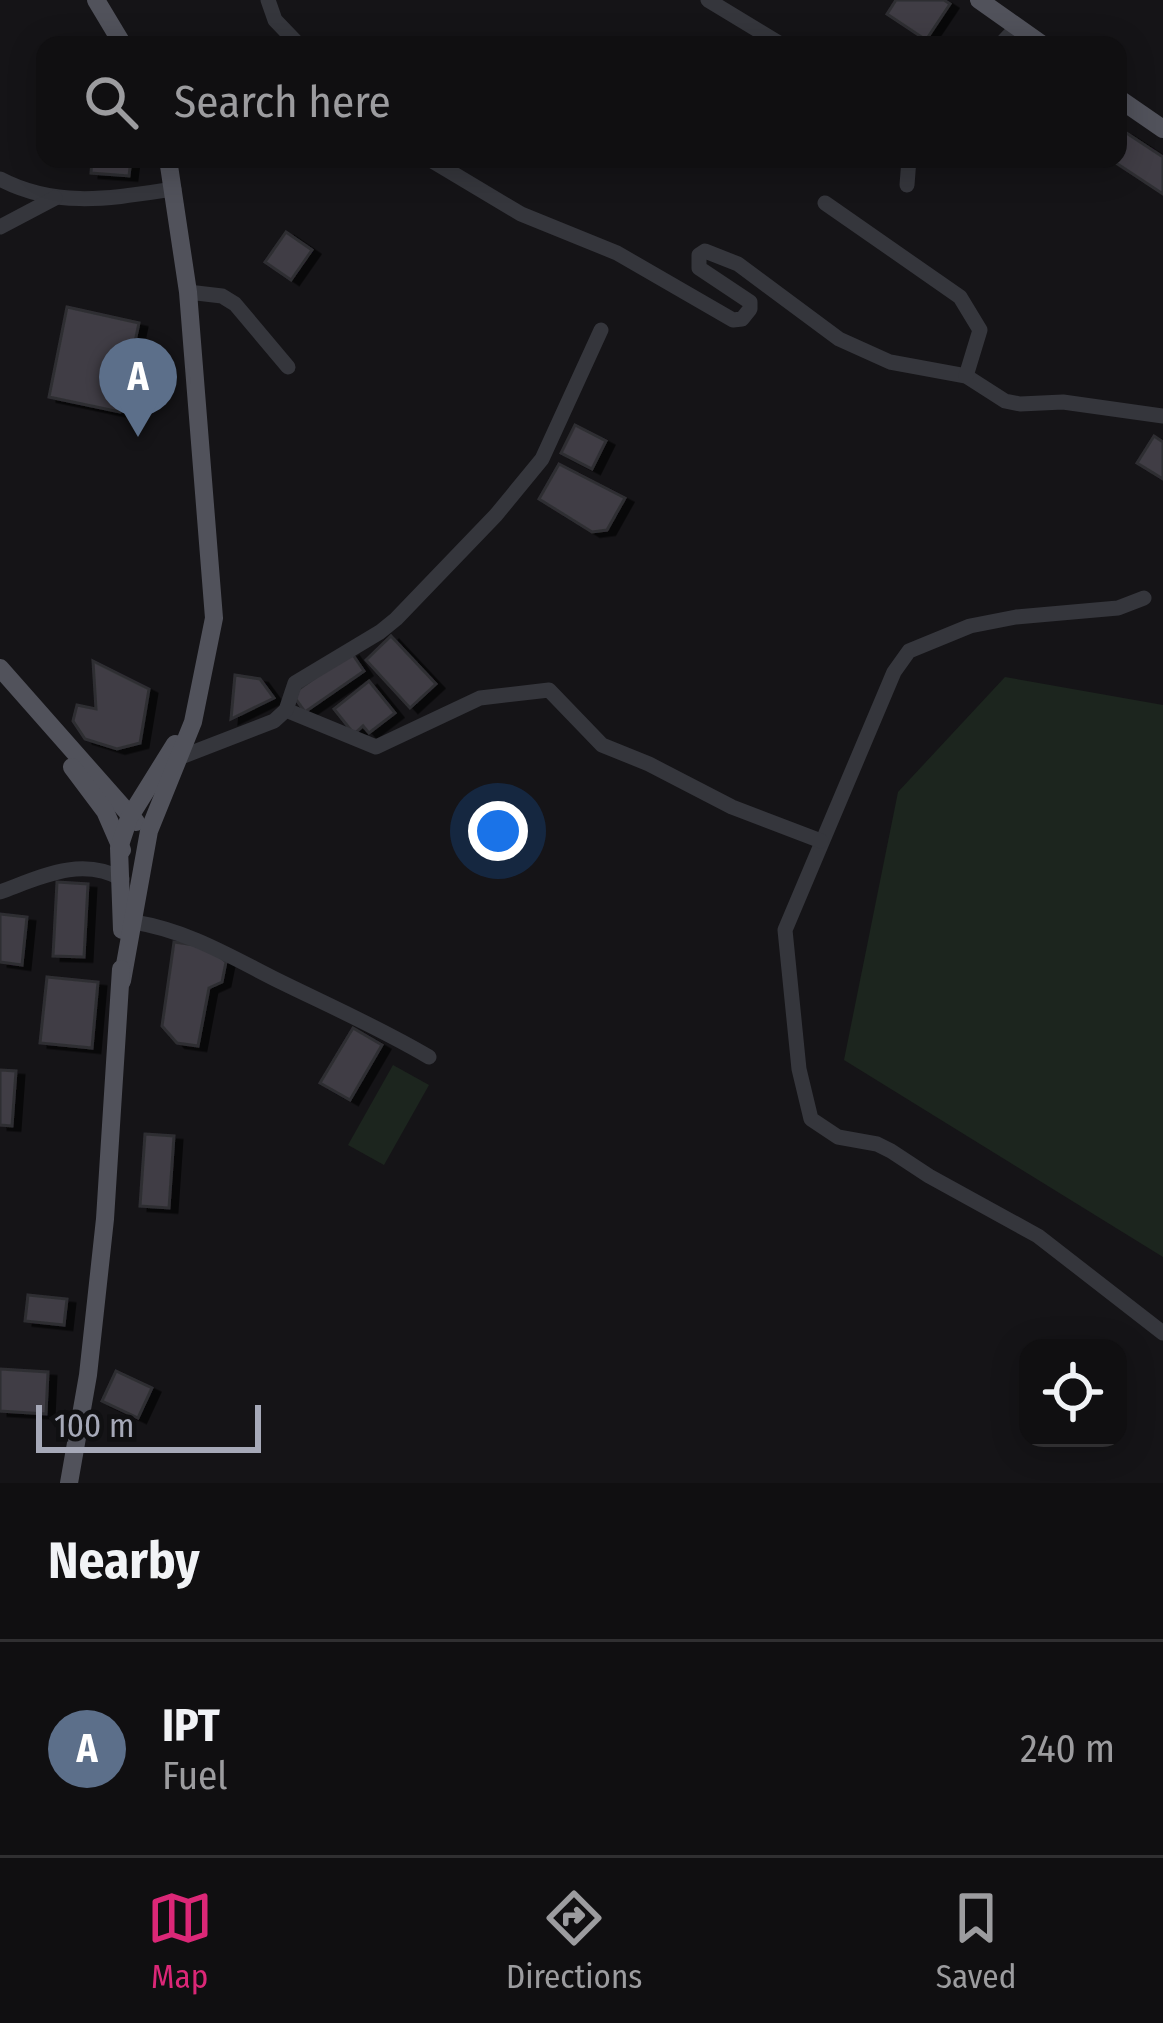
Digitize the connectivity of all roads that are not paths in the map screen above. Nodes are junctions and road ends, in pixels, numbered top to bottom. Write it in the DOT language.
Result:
graph roads {
  1 [pos="96,0"];
  2 [pos="268,0"];
  3 [pos="708,0"];
  4 [pos="979,0"];
  5 [pos="1017,27"];
  6 [pos="118,36"];
  7 [pos="290,36"];
  8 [pos="767,36"];
  9 [pos="1008,36"];
  10 [pos="1030,36"];
  11 [pos="1127,104"];
  12 [pos="1163,129"];
  13 [pos="170,168"];
  14 [pos="444,168"];
  15 [pos="908,168"];
  16 [pos="0,179"];
  17 [pos="907,185"];
  18 [pos="174,189"];
  19 [pos="55,198"];
  20 [pos="825,203"];
  21 [pos="0,227"];
  22 [pos="188,292"];
  23 [pos="601,330"];
  24 [pos="288,367"];
  25 [pos="966,376"];
  26 [pos="1163,416"];
  27 [pos="1144,598"];
  28 [pos="0,668"];
  29 [pos="22,694"];
  30 [pos="196,709"];
  31 [pos="286,710"];
  32 [pos="181,757"];
  33 [pos="129,818"];
  34 [pos="149,831"];
  35 [pos="821,841"];
  36 [pos="119,848"];
  37 [pos="143,861"];
  38 [pos="122,879"];
  39 [pos="0,892"];
  40 [pos="134,922"];
  41 [pos="122,981"];
  42 [pos="429,1057"];
  43 [pos="1163,1333"];
  44 [pos="69,1483"];
  1 -- 6 [label="main road"];
  2 -- 7 [label="street"];
  3 -- 8 [label="street"];
  4 -- 5 [label="main road"];
  5 -- 9 [label="street"];
  5 -- 10 [label="main road"];
  11 -- 12 [label="main road"];
  13 -- 18 [label="main road"];
  14 -- 25 [label="street"];
  15 -- 17 [label="street"];
  16 -- 19 [label="street"];
  18 -- 19 [label="street"];
  18 -- 22 [label="main road"];
  19 -- 21 [label="street"];
  20 -- 25 [label="street"];
  22 -- 24 [label="street"];
  22 -- 30 [label="main road"];
  23 -- 31 [label="street"];
  25 -- 26 [label="street"];
  27 -- 35 [label="street"];
  28 -- 29 [label="main road"];
  29 -- 33 [label="main road"];
  29 -- 36 [label="main road"];
  30 -- 32 [label="main road"];
  30 -- 33 [label="main road"];
  31 -- 32 [label="street"];
  31 -- 35 [label="street"];
  32 -- 34 [label="main road"];
  33 -- 34 [label="main road"];
  33 -- 36 [label="main road"];
  34 -- 37 [label="main road"];
  35 -- 43 [label="street"];
  36 -- 37 [label="main road"];
  36 -- 38 [label="main road"];
  37 -- 40 [label="main road"];
  38 -- 39 [label="street"];
  38 -- 41 [label="main road"];
  40 -- 41 [label="main road"];
  40 -- 42 [label="street"];
  41 -- 44 [label="main road"];
}
